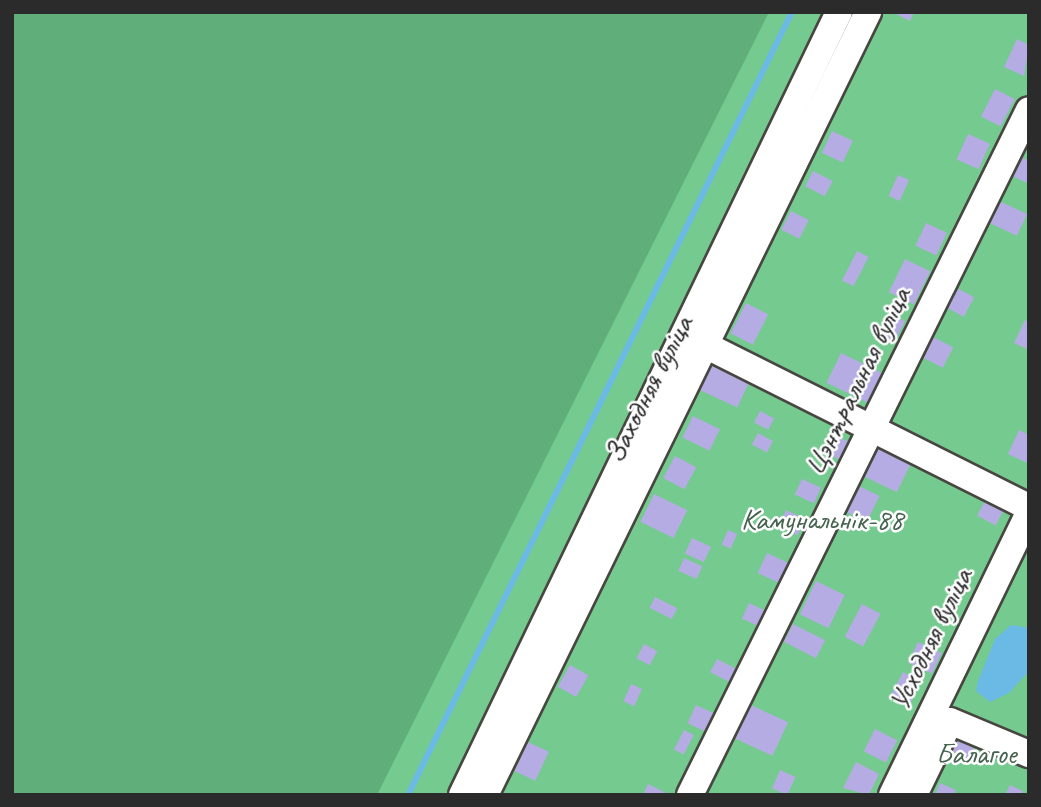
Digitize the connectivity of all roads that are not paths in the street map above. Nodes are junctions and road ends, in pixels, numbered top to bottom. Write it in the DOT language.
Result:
graph roads {
  1 [pos="839,12"];
  2 [pos="868,12"];
  3 [pos="1029,110"];
  4 [pos="680,333"];
  5 [pos="708,345"];
  6 [pos="873,425"];
  7 [pos="1029,507"];
  8 [pos="1029,513"];
  9 [pos="1029,754"];
  10 [pos="462,795"];
  11 [pos="485,795"];
  12 [pos="690,795"];
  13 [pos="892,795"];
  14 [pos="914,795"];
  1 -- 4 [label="street"];
  2 -- 5 [label="street, Заходняя вуліца"];
  3 -- 6 [label="street, Цэнтральная вуліца"];
  4 -- 5 [label="street"];
  4 -- 10 [label="street"];
  5 -- 6 [label="street"];
  5 -- 11 [label="street, Заходняя вуліца"];
  6 -- 7 [label="street"];
  6 -- 12 [label="street, Цэнтральная вуліца"];
  8 -- 13 [label="street, Усходняя вуліца"];
  9 -- 14 [label="street"];
}
